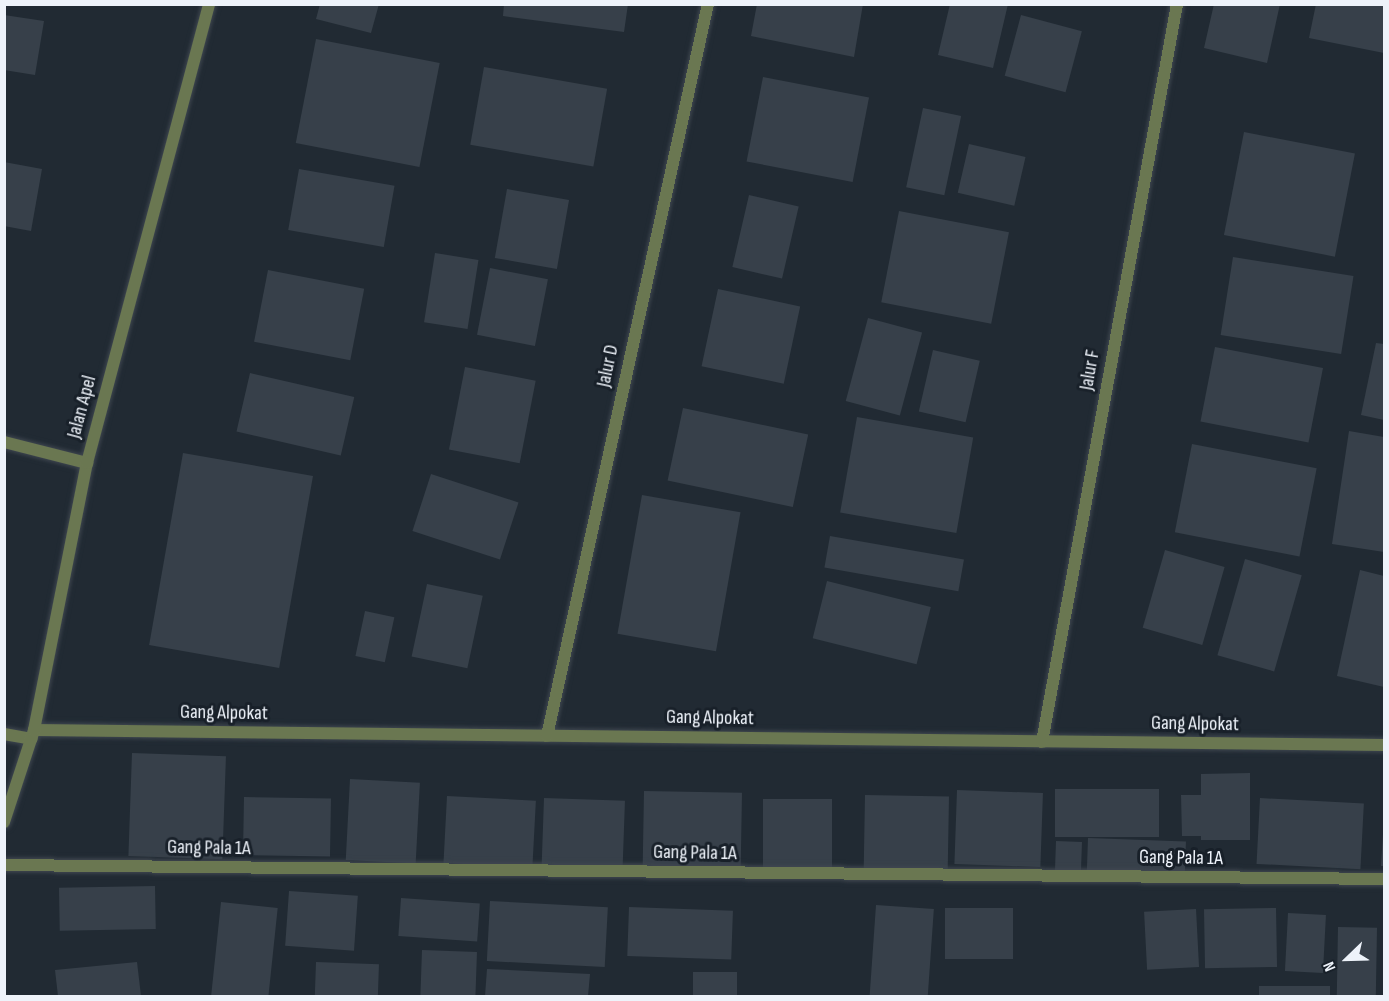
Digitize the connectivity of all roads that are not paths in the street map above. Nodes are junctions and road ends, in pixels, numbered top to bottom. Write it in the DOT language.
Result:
graph roads {
  1 [pos="209,4"];
  2 [pos="708,4"];
  3 [pos="1177,4"];
  4 [pos="4,442"];
  5 [pos="87,463"];
  6 [pos="4,734"];
  7 [pos="33,735"];
  8 [pos="547,736"];
  9 [pos="1042,742"];
  10 [pos="1384,745"];
  11 [pos="4,822"];
  12 [pos="4,865"];
  13 [pos="1384,879"];
  1 -- 5 [label="street, Jalan Apel"];
  2 -- 8 [label="street, Jalur D"];
  3 -- 9 [label="street, Jalur F"];
  4 -- 5 [label="street"];
  5 -- 7 [label="street, Jalan Apel"];
  6 -- 7 [label="street, Gang Alpokat"];
  7 -- 8 [label="street, Gang Alpokat"];
  7 -- 11 [label="street, Jalan Apel"];
  8 -- 9 [label="street, Gang Alpokat"];
  9 -- 10 [label="street, Gang Alpokat"];
  12 -- 13 [label="street, Gang Pala 1A"];
}
